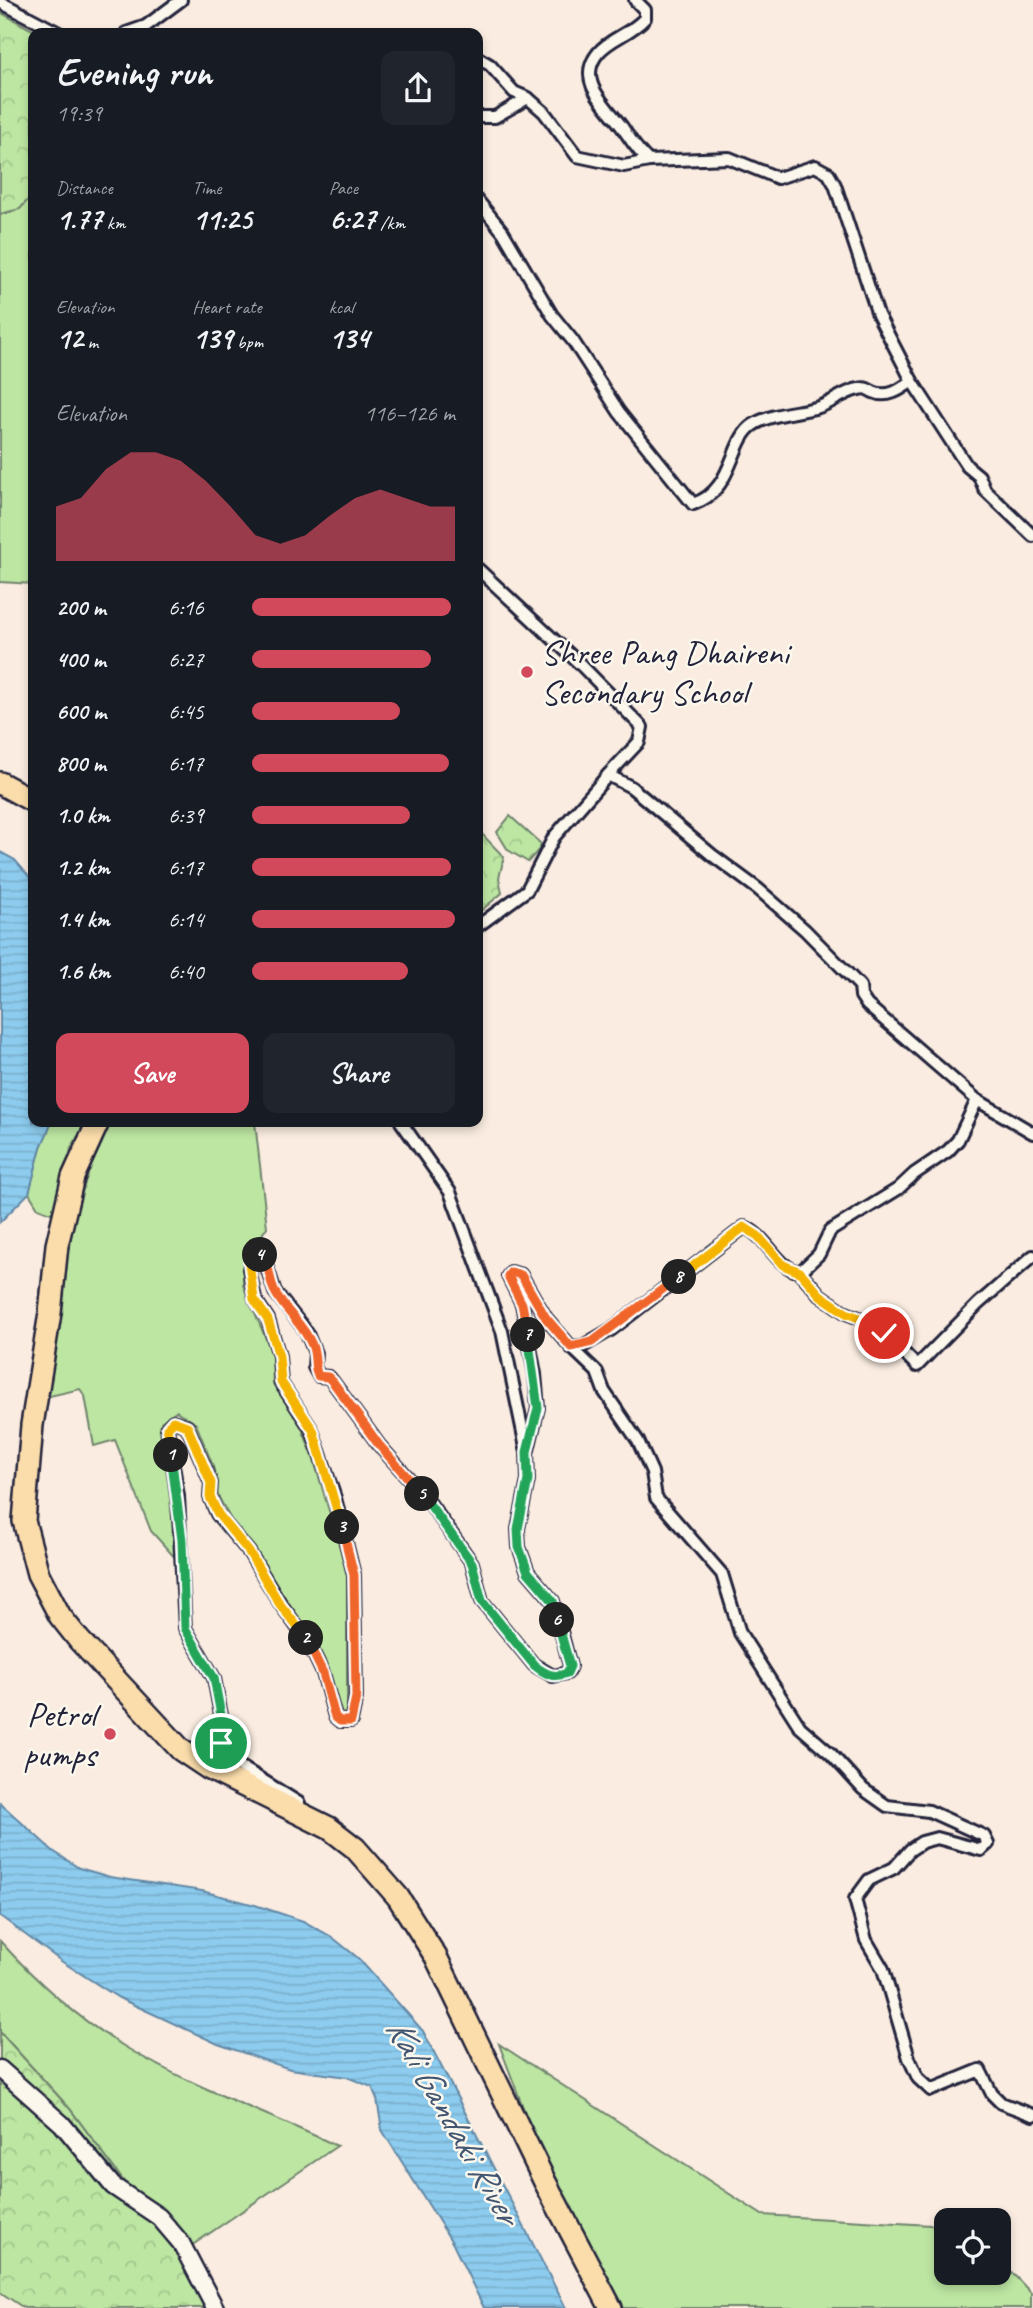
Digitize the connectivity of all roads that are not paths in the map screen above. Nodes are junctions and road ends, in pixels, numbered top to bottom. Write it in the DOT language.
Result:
graph roads {
  1 [pos="181,0"];
  2 [pos="635,0"];
  3 [pos="0,2"];
  4 [pos="49,28"];
  5 [pos="140,28"];
  6 [pos="483,61"];
  7 [pos="528,98"];
  8 [pos="483,117"];
  9 [pos="649,161"];
  10 [pos="483,207"];
  11 [pos="912,381"];
  12 [pos="1033,536"];
  13 [pos="483,574"];
  14 [pos="608,775"];
  15 [pos="0,783"];
  16 [pos="28,797"];
  17 [pos="483,922"];
  18 [pos="976,1100"];
  19 [pos="96,1127"];
  20 [pos="404,1127"];
  21 [pos="1033,1133"];
  22 [pos="1033,1256"];
  23 [pos="800,1272"];
  24 [pos="571,1347"];
  25 [pos="527,1452"];
  26 [pos="298,1811"];
  27 [pos="0,2069"];
  28 [pos="1033,2116"];
  29 [pos="215,2308"];
  30 [pos="611,2308"];
  1 -- 5 [label="street"];
  2 -- 9 [label="street"];
  3 -- 4 [label="street"];
  6 -- 7 [label="street"];
  7 -- 8 [label="street"];
  7 -- 9 [label="street"];
  9 -- 11 [label="street"];
  10 -- 11 [label="street"];
  11 -- 12 [label="street"];
  13 -- 14 [label="street"];
  14 -- 17 [label="street"];
  14 -- 18 [label="street"];
  15 -- 16 [label="highway"];
  18 -- 21 [label="street"];
  18 -- 23 [label="street"];
  19 -- 26 [label="highway"];
  20 -- 25 [label="street"];
  22 -- 23 [label="street"];
  23 -- 24 [label="street"];
  24 -- 25 [label="street"];
  24 -- 28 [label="street"];
  25 -- 26 [label="street"];
  26 -- 30 [label="highway"];
  27 -- 29 [label="street"];
}
